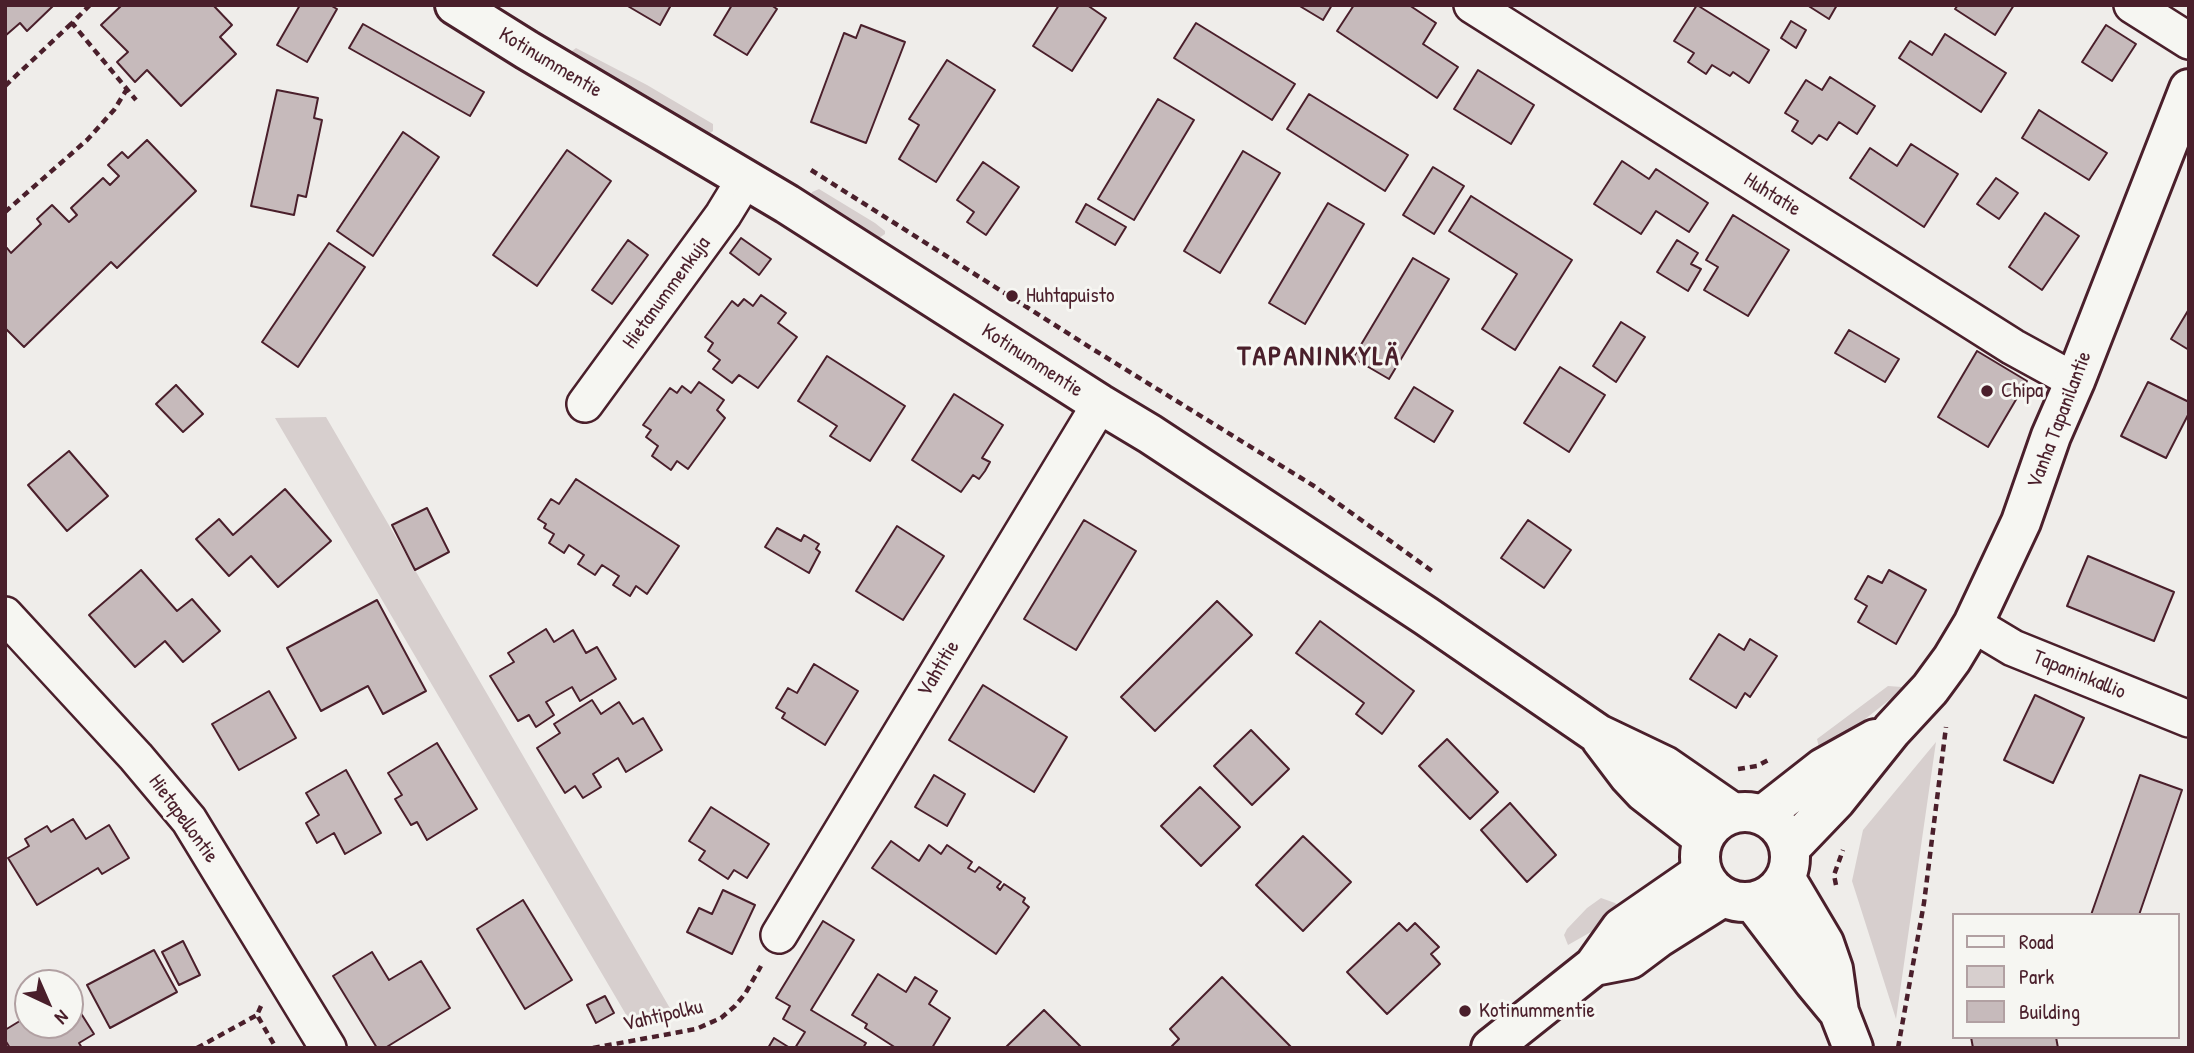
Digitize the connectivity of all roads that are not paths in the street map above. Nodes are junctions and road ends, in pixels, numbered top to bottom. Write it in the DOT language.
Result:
graph roads {
  1 [pos="455,5"];
  2 [pos="1472,5"];
  3 [pos="2132,5"];
  4 [pos="2189,41"];
  5 [pos="2189,89"];
  6 [pos="745,179"];
  7 [pos="2075,381"];
  8 [pos="585,404"];
  9 [pos="1100,404"];
  10 [pos="5,615"];
  11 [pos="1973,624"];
  12 [pos="2189,719"];
  13 [pos="1892,730"];
  14 [pos="1598,734"];
  15 [pos="1748,814"];
  16 [pos="1788,863"];
  17 [pos="1720,877"];
  18 [pos="779,934"];
  19 [pos="1839,1012"];
  20 [pos="328,1048"];
  21 [pos="1491,1048"];
  22 [pos="1853,1048"];
  1 -- 6 [label="main road, Kotinummentie"];
  2 -- 7 [label="street, Huhtatie"];
  3 -- 4 [label="street"];
  5 -- 7 [label="main road, Vanha Tapanilantie"];
  6 -- 8 [label="street, Hietanummenkuja"];
  6 -- 9 [label="main road, Kotinummentie"];
  7 -- 11 [label="main road, Vanha Tapanilantie"];
  9 -- 14 [label="main road, Kotinummentie"];
  9 -- 18 [label="street, Vahtitie"];
  10 -- 20 [label="street, Hietapellontie"];
  11 -- 12 [label="street, Tapaninkallio"];
  11 -- 13 [label="main road, Vanha Tapanilantie"];
  13 -- 15 [label="main road, Vanha Tapanilantie"];
  13 -- 16 [label="main road, Vanha Tapanilantie"];
  14 -- 15 [label="main road, Kotinummentie"];
  14 -- 17 [label="main road, Kotinummentie"];
  15 -- 16 [label="main road"];
  15 -- 17 [label="main road"];
  16 -- 17 [label="main road"];
  16 -- 19 [label="main road, Kotinummentie"];
  17 -- 19 [label="main road, Kotinummentie"];
  17 -- 21 [label="main road"];
  19 -- 22 [label="main road, Kotinummentie"];
}
